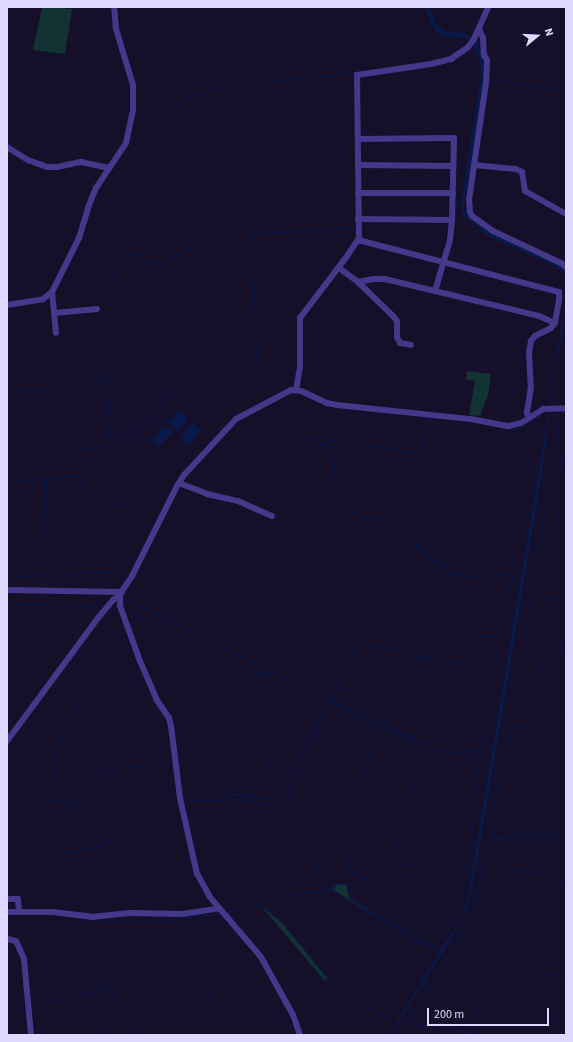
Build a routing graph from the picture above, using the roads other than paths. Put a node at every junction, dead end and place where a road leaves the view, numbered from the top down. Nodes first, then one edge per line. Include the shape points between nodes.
1 (114, 7) edge
2 (488, 7) edge
3 (479, 29) junction
4 (358, 139) junction
5 (7, 147) edge
6 (358, 165) junction
7 (474, 165) junction
8 (453, 166) junction
9 (109, 168) junction
10 (358, 193) junction
11 (453, 193) junction
12 (566, 214) edge
13 (358, 219) junction
14 (452, 220) junction
15 (358, 240) junction
16 (444, 261) junction
17 (566, 267) edge
18 (339, 268) junction
19 (358, 282) junction
20 (435, 291) junction
21 (52, 292) junction
22 (7, 305) edge
23 (97, 309) dead end
24 (55, 313) junction
25 (555, 323) junction
26 (56, 333) dead end
27 (410, 345) dead end
28 (296, 390) junction
29 (566, 408) edge
30 (530, 417) junction
31 (179, 483) junction
32 (272, 516) dead end
33 (7, 590) edge
34 (121, 593) junction
35 (7, 741) edge
36 (7, 899) edge
37 (219, 908) junction
38 (7, 912) edge
39 (18, 912) junction
40 (7, 939) edge
41 (31, 1035) edge
42 (300, 1035) edge

1 - 9 street via 116,29 133,85 133,101 126,143
2 - 3 street
3 - 4 street via 473,41 459,54 438,62 357,75
3 - 7 street via 487,60
4 - 6 street
4 - 8 street via 454,138
5 - 9 street via 28,160 47,167 81,162
6 - 8 street
6 - 10 street
7 - 12 street via 516,169 522,172 525,191
7 - 17 street via 469,199 472,216 493,230
8 - 11 street
9 - 21 street via 96,188 79,238
10 - 11 street
10 - 13 street
11 - 14 street
13 - 14 street
13 - 15 street
14 - 16 street
15 - 16 street
15 - 18 street
16 - 20 street
16 - 25 street via 556,290 559,292 559,300
18 - 19 street
18 - 28 street via 300,318 300,367
19 - 20 street via 385,279
19 - 27 street via 397,321 397,337 400,343
20 - 25 street via 538,316
21 - 22 street via 42,299
21 - 24 street
23 - 24 street
24 - 26 street
25 - 30 street via 531,341 531,387 527,413
28 - 30 street via 337,406 471,419 508,426 517,426
28 - 31 street via 291,390 236,419
29 - 30 street via 549,409
31 - 32 street via 207,494 238,501
31 - 34 street via 144,554
33 - 34 street
34 - 35 street via 98,618
34 - 37 street via 120,606 140,660 156,700 169,718 180,798 197,874 203,887
36 - 39 street via 18,899
37 - 39 street via 183,914 130,913 92,918 53,912
37 - 42 street via 261,957 293,1015
38 - 39 street
40 - 41 street via 16,941 24,959

